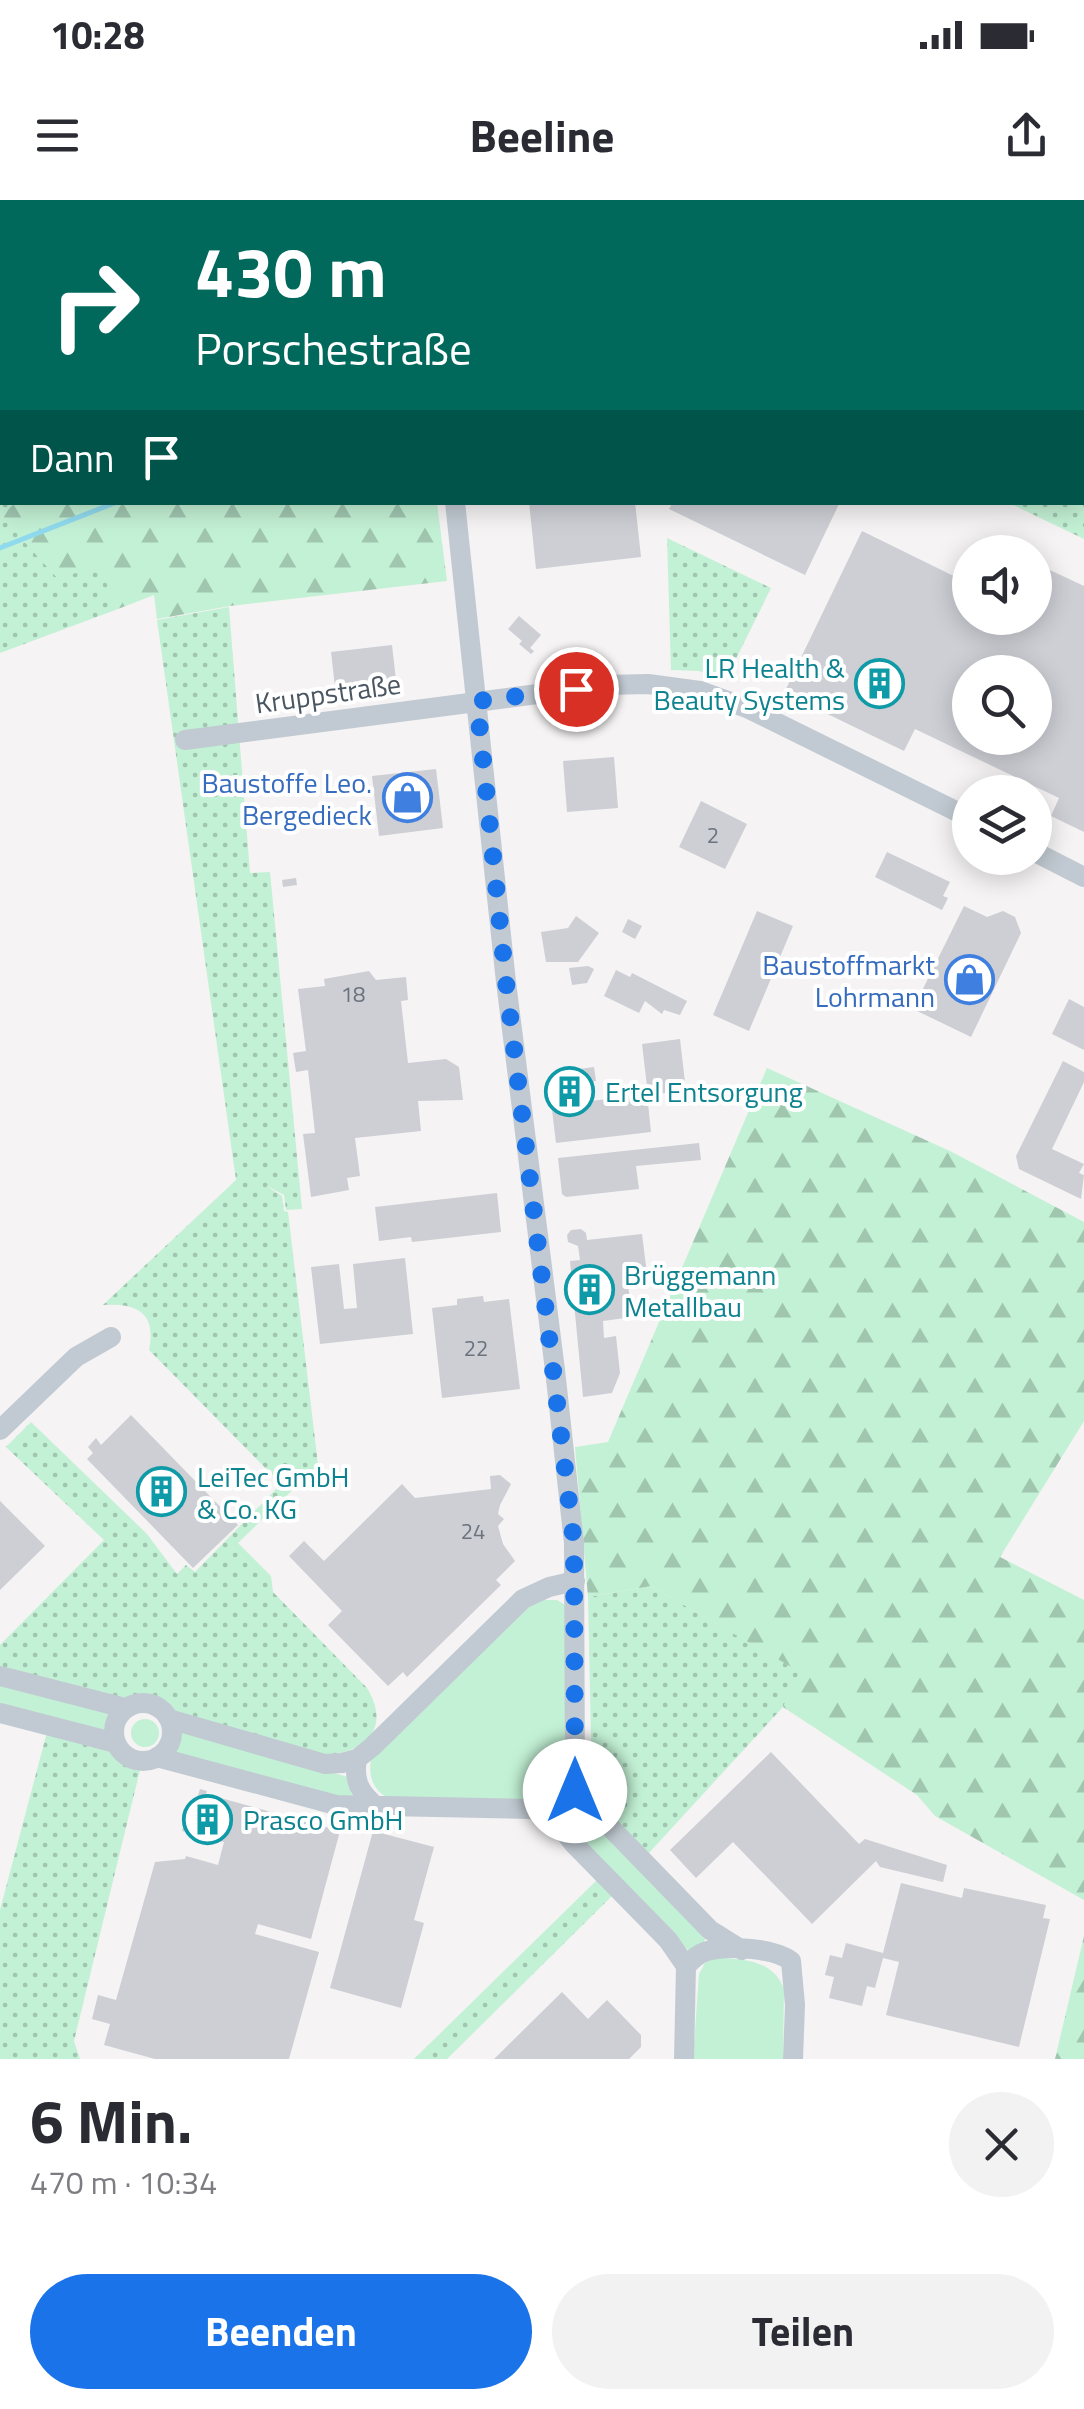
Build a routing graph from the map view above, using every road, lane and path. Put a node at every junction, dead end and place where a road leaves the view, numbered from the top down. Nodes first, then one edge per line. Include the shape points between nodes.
1 (455, 505) edge
2 (477, 701) junction
3 (186, 740) dead end
4 (952, 809) edge
5 (1052, 860) edge
6 (1084, 876) edge
7 (110, 1337) dead end
8 (0, 1430) edge
9 (576, 1582) junction
10 (0, 1676) edge
11 (125, 1708) junction
12 (0, 1713) edge
13 (169, 1719) junction
14 (116, 1742) junction
15 (158, 1757) junction
16 (356, 1758) junction
17 (575, 1791) junction
18 (377, 1807) junction
19 (551, 1815) junction
20 (742, 1950) junction
21 (686, 1966) junction
22 (684, 2059) edge
23 (794, 2059) edge

1 - 2 street
2 - 3 street, Kruppstraße
2 - 4 street, Kruppstraße via 606,685 700,692 782,724
2 - 9 street
5 - 6 street
7 - 8 street via 76,1357
9 - 16 street via 523,1599
9 - 17 street
10 - 11 street
11 - 13 street via 150,1703
11 - 14 street via 114,1726
12 - 14 street
13 - 15 street via 171,1739
13 - 16 street via 325,1764
14 - 15 street via 129,1757
15 - 18 street via 336,1804
16 - 18 street via 357,1785
17 - 19 street
17 - 20 street via 710,1930
18 - 19 street via 530,1809
19 - 21 street
20 - 21 street via 708,1951
20 - 23 street via 781,1954 793,1965
21 - 22 street

